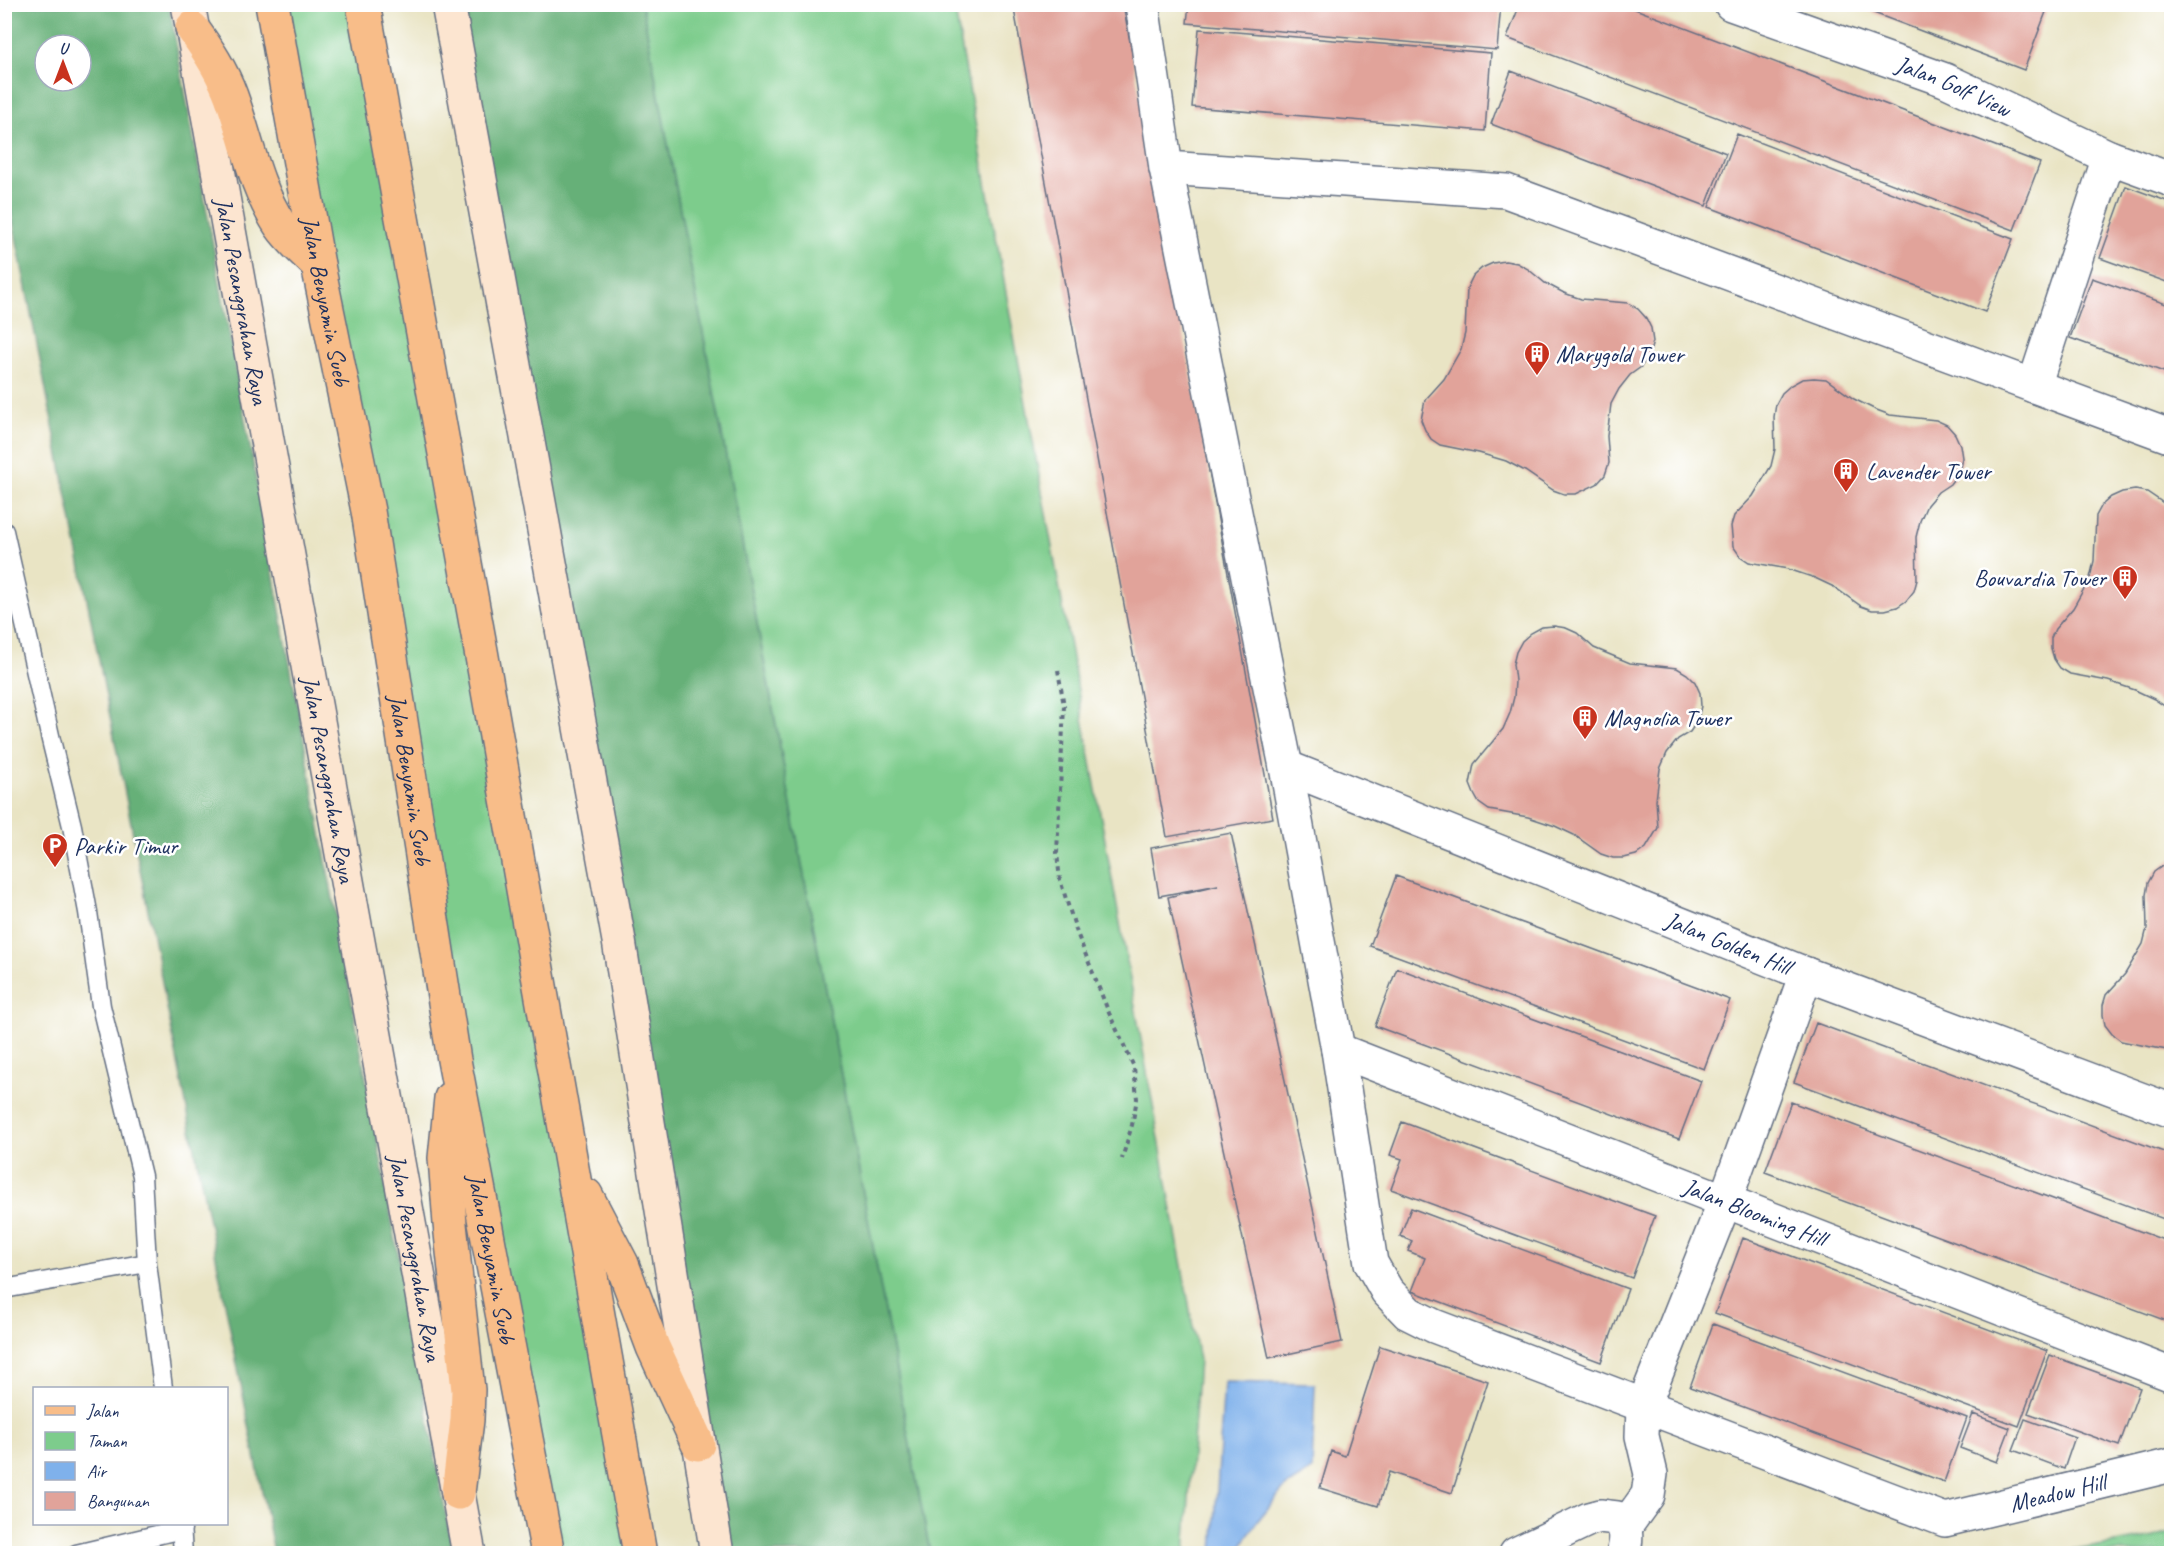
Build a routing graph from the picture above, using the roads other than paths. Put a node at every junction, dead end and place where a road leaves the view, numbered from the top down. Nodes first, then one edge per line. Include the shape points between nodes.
1 (272, 4) edge
2 (363, 4) edge
3 (388, 4) edge
4 (448, 4) edge
5 (1142, 4) edge
6 (1731, 4) edge
7 (190, 16) edge
8 (378, 87) junction
9 (2109, 157) junction
10 (1166, 168) junction
11 (2172, 180) edge
12 (318, 265) junction
13 (2034, 386) junction
14 (2172, 437) edge
15 (4, 531) edge
16 (1286, 767) junction
17 (1806, 974) junction
18 (1338, 1050) junction
19 (454, 1060) junction
20 (2172, 1111) edge
21 (572, 1167) junction
22 (1725, 1201) junction
23 (147, 1263) junction
24 (4, 1289) edge
25 (2172, 1375) edge
26 (163, 1387) edge
27 (1643, 1407) junction
28 (698, 1444) junction
29 (2172, 1465) edge
30 (458, 1493) junction
31 (182, 1526) edge
32 (1624, 1540) edge
33 (76, 1554) edge
34 (183, 1554) edge
35 (469, 1554) edge
36 (548, 1554) edge
37 (640, 1554) edge
38 (717, 1554) edge
39 (1516, 1554) edge

1 - 12 main road, Jalan Benyamin Sueb
2 - 8 main road
3 - 8 main road
4 - 28 main road via 619,941
5 - 10 street
6 - 9 street, Jalan Golf View via 1945,80
7 - 12 main road via 231,96 256,179 269,206 281,228
7 - 30 main road, Jalan Pesanggrahan Raya
8 - 21 main road
9 - 11 street, Jalan Golf View
9 - 13 street
10 - 13 street via 1506,191
10 - 16 street
12 - 19 main road, Jalan Benyamin Sueb via 368,511
13 - 14 street
15 - 23 lane via 72,826 101,1006 142,1176
16 - 17 street, Jalan Golden Hill
16 - 18 street
17 - 20 street, Jalan Golden Hill
17 - 22 street
18 - 22 street, Jalan Blooming Hill
18 - 27 street via 1371,1263 1387,1291 1408,1313 1434,1326
19 - 30 main road via 445,1158 468,1390
19 - 36 main road, Jalan Benyamin Sueb
21 - 28 main road via 622,1264 652,1347
21 - 37 main road
22 - 25 street, Jalan Blooming Hill
22 - 27 street
23 - 24 lane
23 - 26 lane
27 - 29 street, Meadow Hill via 1945,1520
27 - 32 street via 1642,1436 1650,1474 1648,1495
28 - 38 main road
30 - 35 main road, Jalan Pesanggrahan Raya
31 - 33 lane
31 - 34 lane
32 - 39 street via 1617,1518 1600,1516

